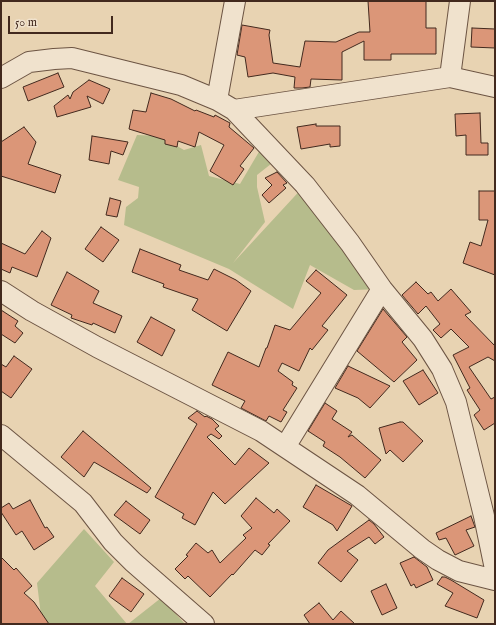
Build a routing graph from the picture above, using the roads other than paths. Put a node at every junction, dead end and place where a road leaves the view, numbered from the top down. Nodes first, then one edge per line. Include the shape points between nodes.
1 (235, 1) edge
2 (460, 1) edge
3 (450, 77) junction
4 (1, 78) edge
5 (495, 87) edge
6 (226, 105) junction
7 (382, 289) junction
8 (1, 291) edge
9 (1, 435) edge
10 (285, 447) junction
11 (495, 569) edge
12 (495, 580) edge
13 (204, 624) edge

1 - 6 street
2 - 3 street
3 - 5 street
3 - 6 street
4 - 6 street via 29,62 72,58 181,85
6 - 7 street via 300,180 350,243
7 - 10 street
7 - 11 street via 423,339 442,369 456,402
8 - 10 street via 96,347 261,431
9 - 13 street via 83,503 128,557
10 - 12 street via 356,495 438,560 459,571

